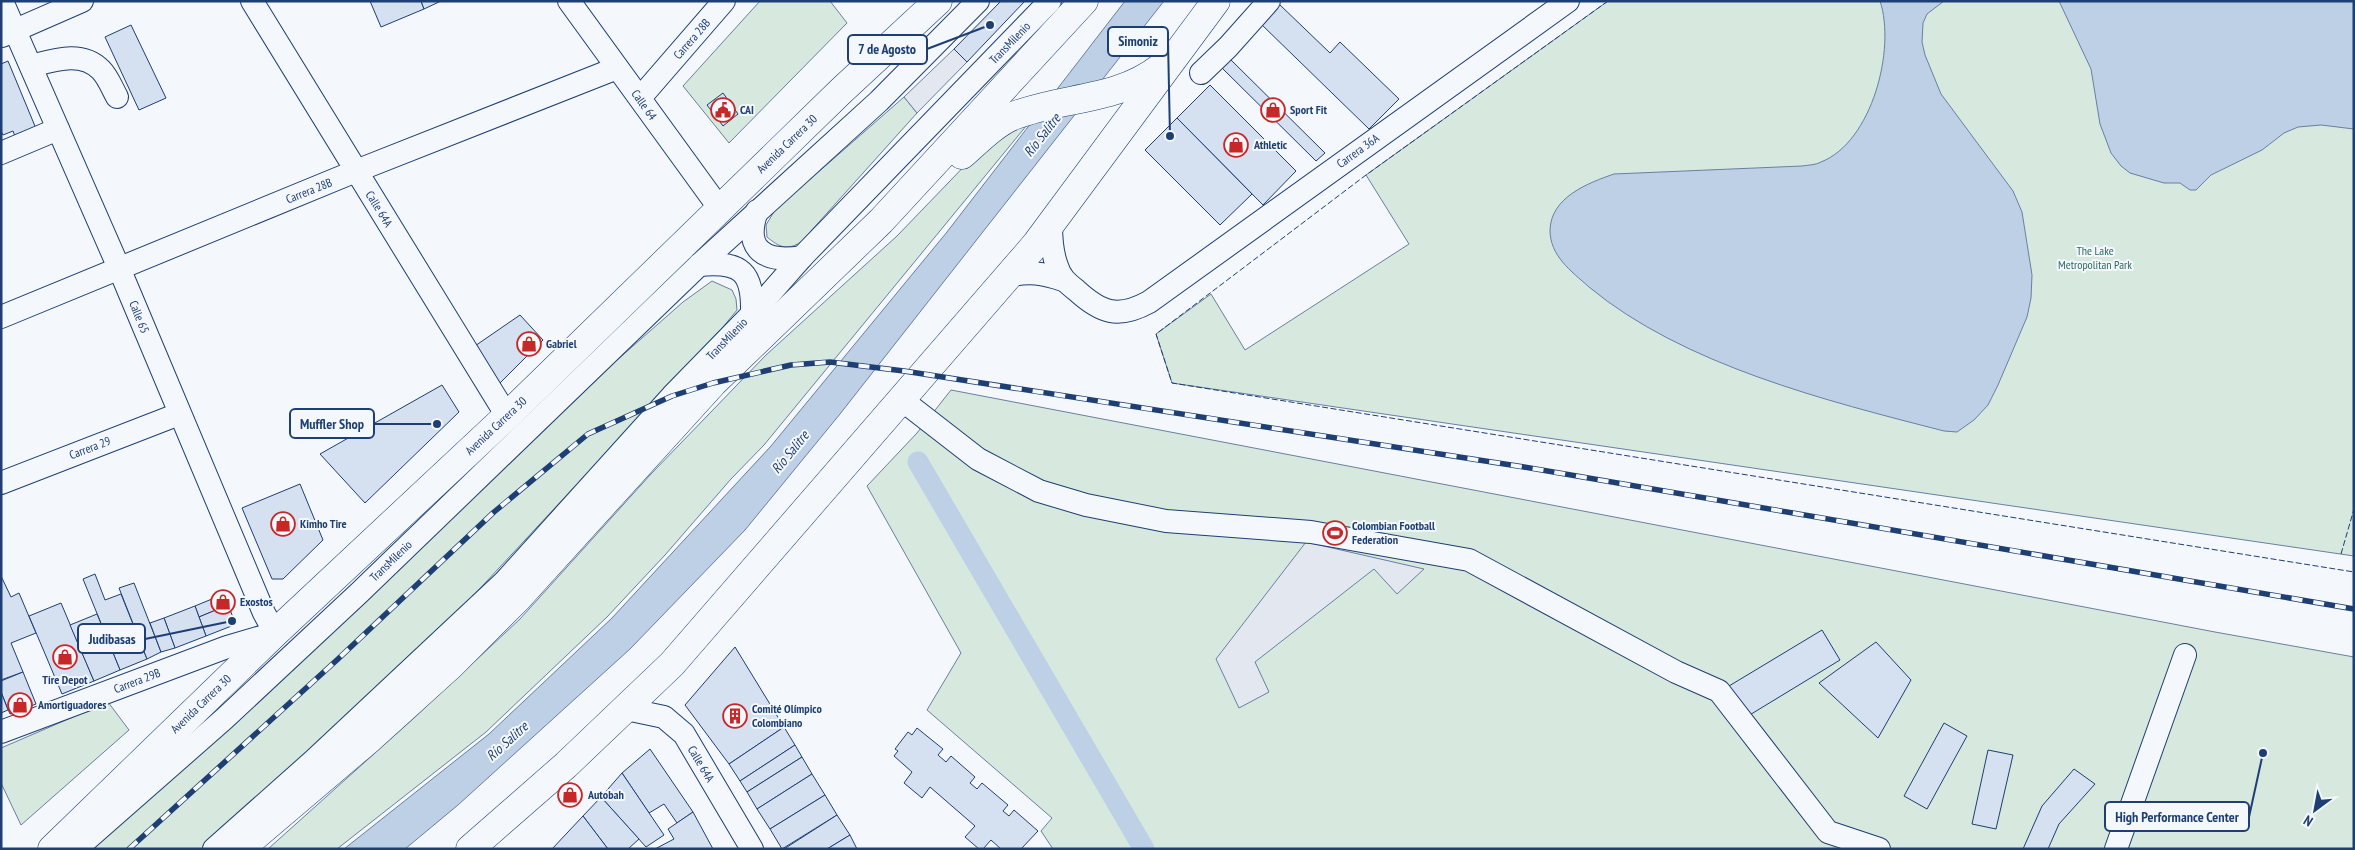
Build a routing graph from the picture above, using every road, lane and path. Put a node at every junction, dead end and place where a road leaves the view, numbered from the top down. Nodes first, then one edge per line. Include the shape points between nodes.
1 (2, 1) edge
2 (82, 1) edge
3 (252, 1) edge
4 (569, 1) edge
5 (724, 1) edge
6 (938, 1) edge
7 (978, 1) edge
8 (1050, 1) edge
9 (1084, 1) edge
10 (1216, 1) edge
11 (1269, 1) edge
12 (1568, 1) edge
13 (8, 33) edge
14 (1177, 54) junction
15 (31, 66) junction
16 (617, 68) junction
17 (1201, 73) dead end
18 (117, 97) dead end
19 (640, 98) junction
20 (58, 129) junction
21 (1, 153) edge
22 (356, 171) junction
23 (720, 209) junction
24 (756, 211) junction
25 (881, 221) junction
26 (1051, 224) junction
27 (802, 257) junction
28 (699, 265) junction
29 (119, 268) junction
30 (1008, 276) junction
31 (1063, 280) junction
32 (752, 314) junction
33 (1, 317) edge
34 (902, 400) junction
35 (179, 414) junction
36 (507, 416) junction
37 (1, 483) edge
38 (275, 633) junction
39 (2186, 655) dead end
40 (626, 709) junction
41 (1, 732) edge
42 (52, 849) edge
43 (76, 849) edge
44 (214, 849) edge
45 (240, 849) edge
46 (470, 849) edge
47 (752, 849) edge
48 (1879, 849) edge
49 (2116, 849) edge

1 - 13 street, Calle 65
2 - 13 street
3 - 22 street, Calle 64A
4 - 16 street, Calle 64
5 - 19 street, Carrera 28B
6 - 23 highway, Avenida Carrera 30
7 - 24 street, TransMilenio via 879,101
8 - 27 street, TransMilenio
9 - 25 highway
10 - 14 highway
11 - 17 street
12 - 31 street, Carrera 36A via 1135,310 1118,313 1105,310 1091,304
13 - 15 street, Calle 65
14 - 25 highway via 1144,79 1116,91 1011,117
14 - 26 highway
15 - 18 street via 60,58 88,60 102,71
15 - 20 street, Calle 65
16 - 19 street, Calle 64
16 - 22 street, Carrera 28B
19 - 23 street, Calle 64
20 - 21 street
20 - 29 street, Calle 65
22 - 29 street, Carrera 28B
22 - 36 street, Calle 64A
23 - 36 highway, Avenida Carrera 30
24 - 27 street via 751,226 761,253 787,260
24 - 28 street, TransMilenio
25 - 45 highway via 713,383 518,598 451,665
26 - 30 highway
26 - 31 street via 1053,251
27 - 32 street, TransMilenio
28 - 32 street, TransMilenio via 720,263 731,266 749,280
28 - 43 street, TransMilenio via 359,593 224,719
29 - 33 street, Carrera 28B
29 - 35 street, Calle 65
30 - 31 street via 1034,272
30 - 34 highway
32 - 44 street, TransMilenio via 672,396 504,582
34 - 40 highway via 672,664
34 - 48 street via 978,459 1039,491 1086,505 1166,521 1311,532 1469,560 1676,672 1719,691 1828,832
35 - 37 street, Carrera 29
35 - 38 street, Calle 65
36 - 38 highway, Avenida Carrera 30
38 - 41 street, Carrera 29B via 227,647
38 - 42 highway, Avenida Carrera 30
39 - 49 street
40 - 46 highway
40 - 47 street, Calle 64A via 664,717 684,734

